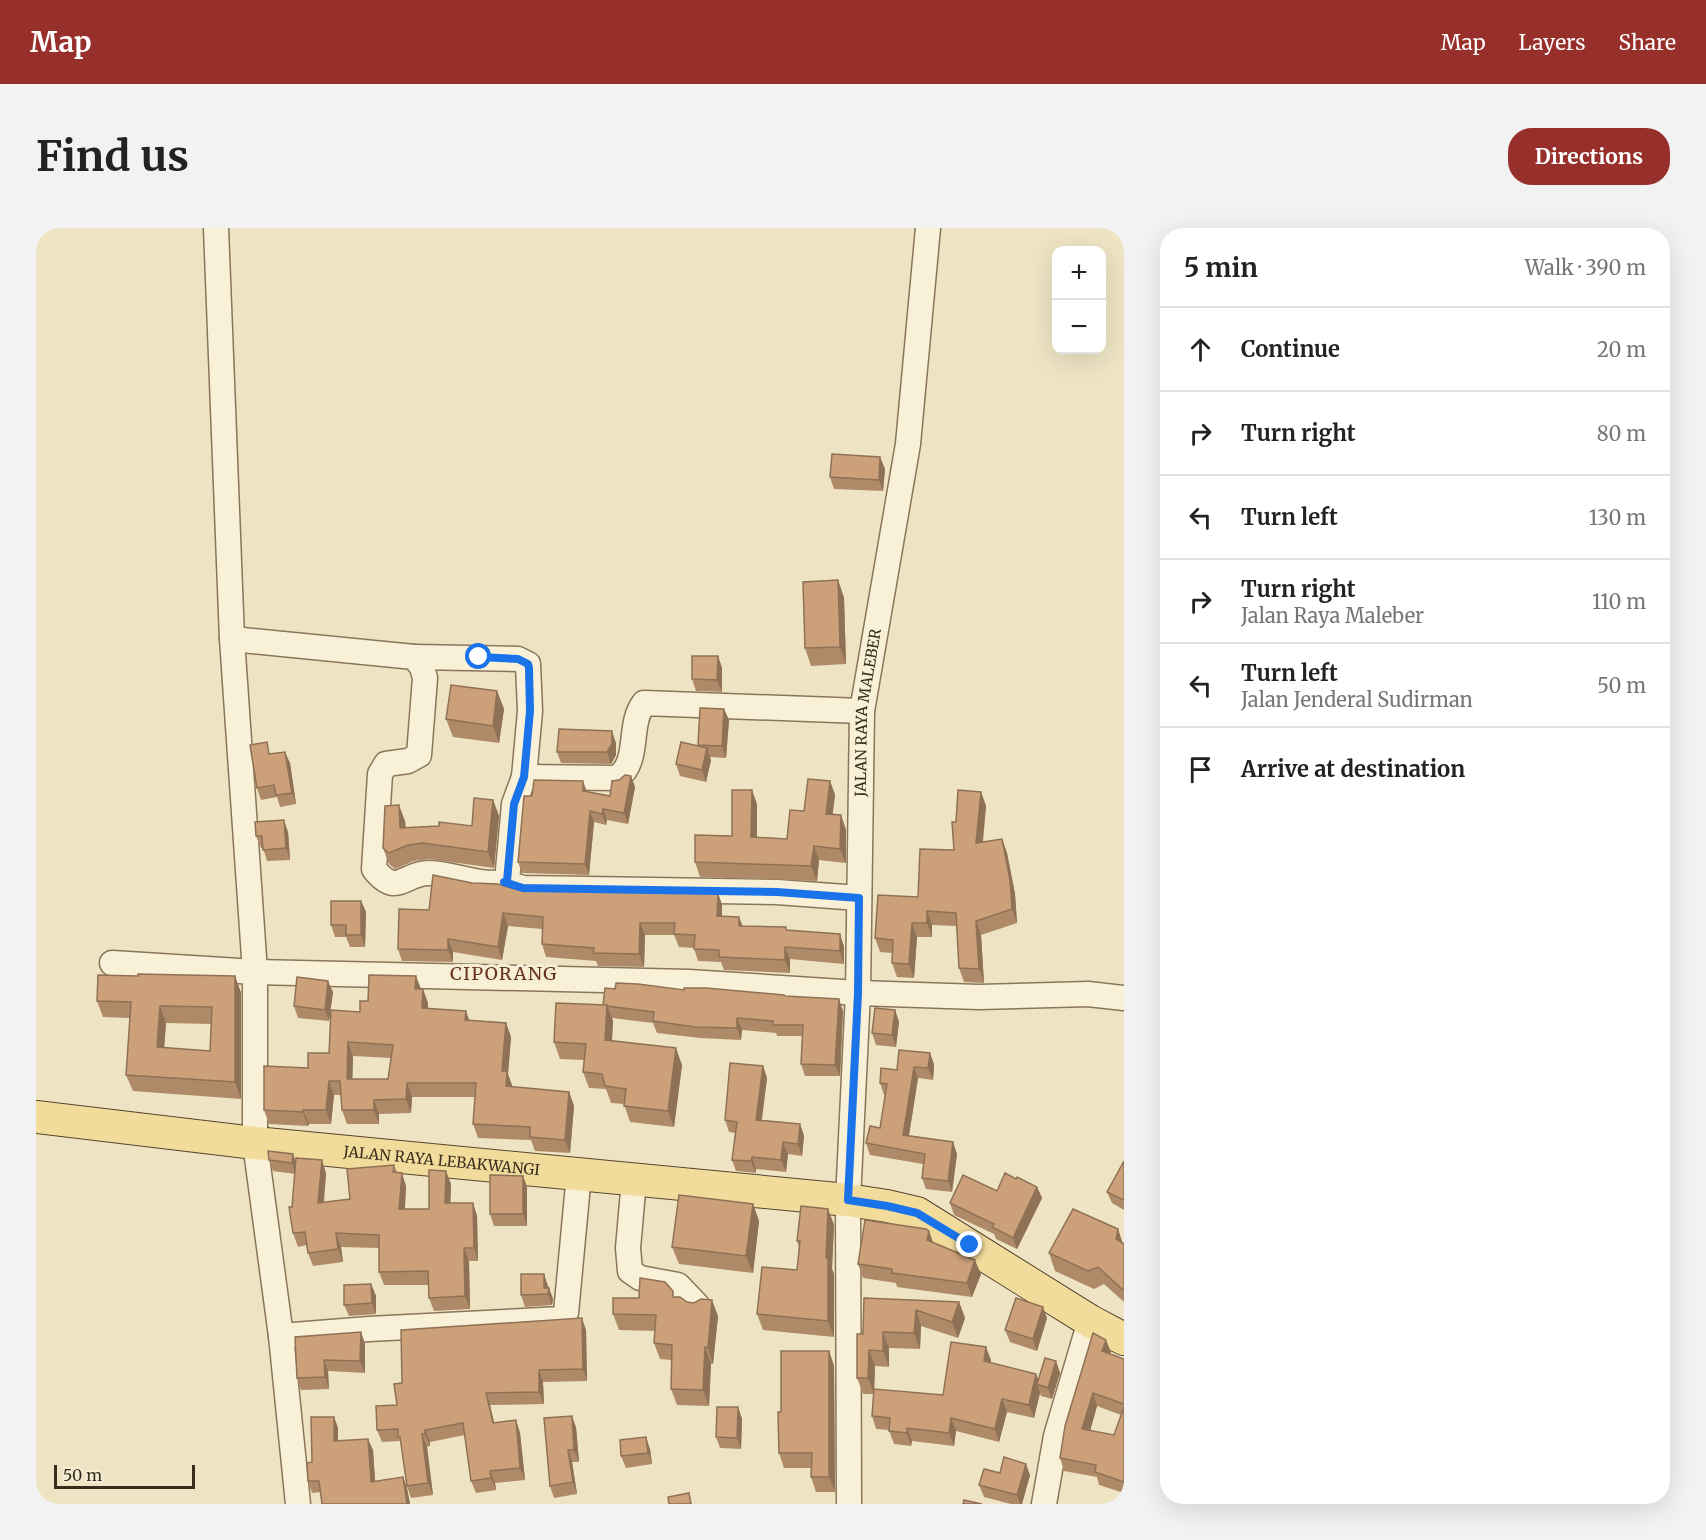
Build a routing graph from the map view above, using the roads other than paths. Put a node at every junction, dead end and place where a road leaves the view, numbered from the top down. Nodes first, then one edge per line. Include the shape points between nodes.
1 (216, 228) edge
2 (928, 228) edge
3 (232, 639) junction
4 (414, 657) junction
5 (862, 711) junction
6 (524, 777) junction
7 (504, 882) junction
8 (859, 898) junction
9 (112, 963) dead end
10 (255, 972) junction
11 (858, 993) junction
12 (1124, 998) edge
13 (36, 1117) edge
14 (255, 1143) junction
15 (579, 1174) junction
16 (634, 1180) junction
17 (848, 1200) junction
18 (697, 1305) edge
19 (1090, 1320) junction
20 (281, 1336) junction
21 (1124, 1339) edge
22 (298, 1504) edge
23 (849, 1504) edge
24 (1044, 1504) edge

1 - 3 street
2 - 5 street, JALAN RAYA MALEBER via 908,444
3 - 4 street
3 - 10 street
4 - 6 street via 518,659 528,664 530,711
4 - 7 street via 425,678 419,755 386,764 380,774 374,869 393,883 429,873
5 - 6 street via 644,703 626,772 616,778
5 - 8 street, JALAN RAYA MALEBER
6 - 7 street via 514,804
7 - 8 street via 523,888 777,892
8 - 11 street, JALAN RAYA MALEBER
9 - 10 street
10 - 11 street via 689,982
10 - 14 street
11 - 12 street via 979,997 1088,994
11 - 17 street, JALAN RAYA MALEBER
13 - 14 main road, JALAN RAYA LEBAKWANGI
14 - 15 main road, JALAN RAYA LEBAKWANGI
14 - 20 street
15 - 16 main road, JALAN RAYA LEBAKWANGI
15 - 20 street via 566,1313 561,1319
16 - 17 main road, JALAN RAYA LEBAKWANGI
16 - 18 street via 628,1248 630,1271 640,1278 678,1285
17 - 19 main road, JALAN RAYA LEBAKWANGI via 917,1213
17 - 23 street, JALAN RAYA MALEBER
19 - 21 main road, JALAN RAYA LEBAKWANGI
19 - 24 street via 1056,1436
20 - 22 street

